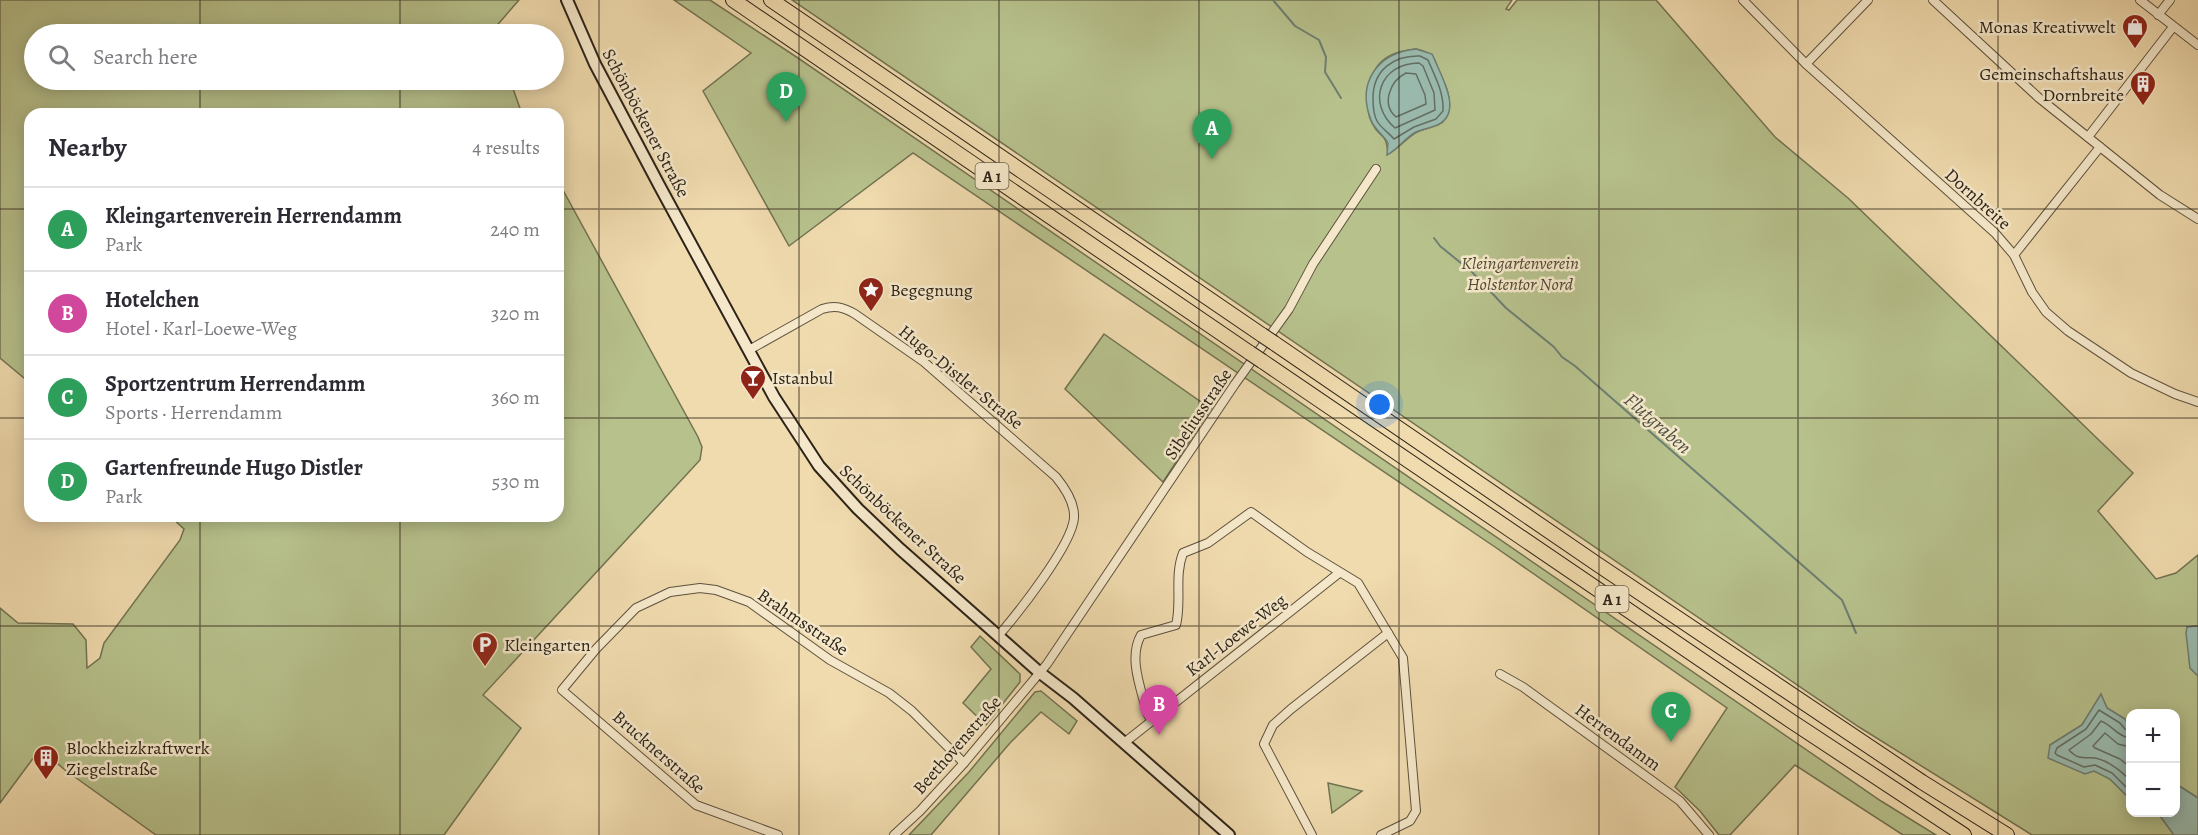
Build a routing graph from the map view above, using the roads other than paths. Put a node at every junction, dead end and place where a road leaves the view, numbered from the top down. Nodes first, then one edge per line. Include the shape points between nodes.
1 (567, 0) edge
2 (733, 0) edge
3 (771, 0) edge
4 (1743, 0) edge
5 (1868, 0) edge
6 (1934, 0) edge
7 (2139, 0) edge
8 (2170, 0) edge
9 (2158, 15) junction
10 (2173, 27) junction
11 (2198, 45) edge
12 (1806, 64) junction
13 (2088, 136) junction
14 (2100, 147) junction
15 (1376, 169) dead end
16 (2198, 219) edge
17 (2014, 255) junction
18 (748, 350) junction
19 (2198, 402) edge
20 (1339, 573) junction
21 (1388, 633) junction
22 (999, 635) junction
23 (1039, 672) junction
24 (1500, 674) dead end
25 (562, 690) joint
26 (1151, 720) junction
27 (1124, 743) junction
28 (964, 763) junction
29 (778, 835) edge
30 (894, 835) edge
31 (1229, 835) edge
32 (1312, 835) edge
33 (1381, 835) edge
34 (1709, 835) edge
35 (1964, 835) edge
36 (2007, 835) edge

1 - 18 main road, Schönböckener Straße via 595,64
2 - 35 highway, A 1
3 - 36 highway, A 1 via 1853,736
4 - 12 street, Dornbreite
5 - 12 street
6 - 13 street via 2039,98
7 - 9 street
8 - 9 street
9 - 10 street
10 - 11 street
10 - 13 street
12 - 17 street, Dornbreite via 1995,233
13 - 14 street
14 - 16 street via 2160,195
14 - 17 street
15 - 23 street, Sibeliusstraße via 1313,264 1289,309
17 - 19 street, Dornbreite via 2046,312 2068,331 2131,374
18 - 22 main road, Schönböckener Straße via 789,423 821,468 893,542
18 - 22 street, Hugo-Distler-Straße via 822,309 843,307 932,369 1065,487 1074,519 1069,534 1041,581
20 - 21 street via 1358,583
20 - 26 street, Karl-Loewe-Weg
20 - 26 street via 1251,512 1208,543 1183,553 1176,625 1141,635 1136,644 1134,655
21 - 32 street via 1273,725 1264,744
21 - 33 street via 1403,658 1416,812 1410,821
22 - 23 main road, Schönböckener Straße
23 - 27 main road, Schönböckener Straße
23 - 28 street, Beethovenstraße
24 - 34 street, Herrendamm via 1680,801
25 - 28 street, Brahmsstraße via 636,608 670,592 716,590 749,602 830,660 889,693
25 - 29 street, Brucknerstraße via 696,805
26 - 27 street, Karl-Loewe-Weg
27 - 31 main road, Schönböckener Straße
28 - 30 street, Beethovenstraße

